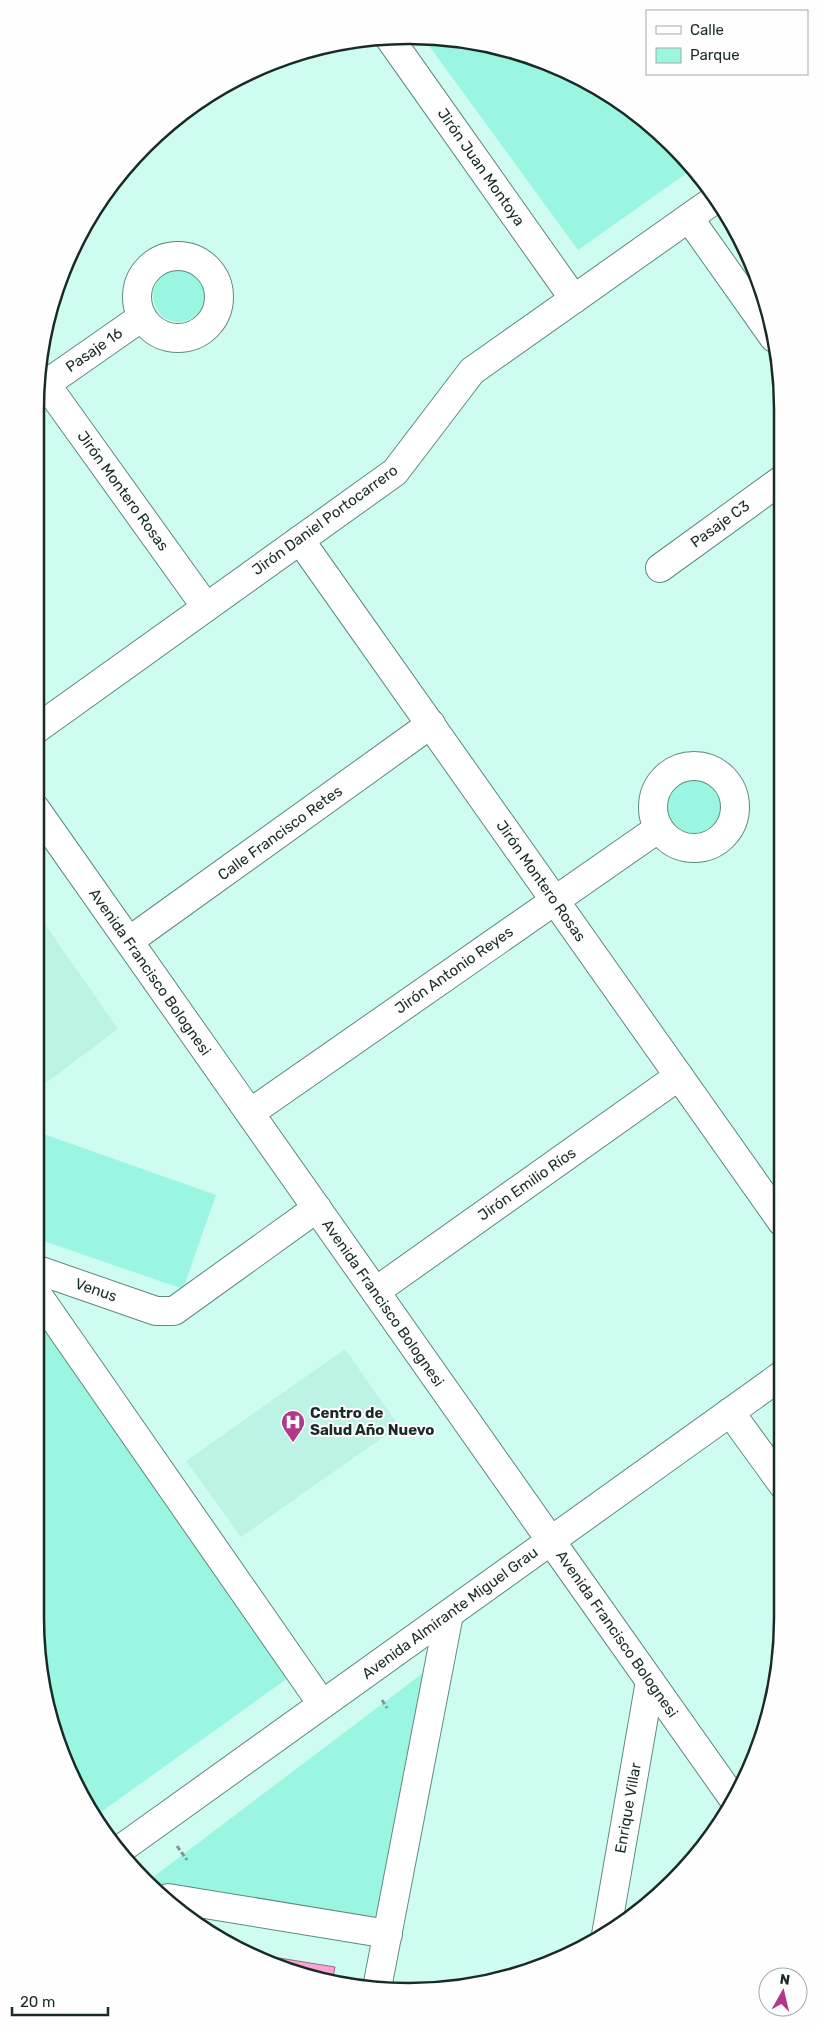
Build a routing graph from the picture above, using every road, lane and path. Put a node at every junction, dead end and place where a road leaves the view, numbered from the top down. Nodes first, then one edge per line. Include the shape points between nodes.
1 (394, 45) edge
2 (710, 203) edge
3 (689, 218) junction
4 (574, 298) junction
5 (142, 317) dead end
6 (764, 324) edge
7 (46, 378) edge
8 (45, 383) edge
9 (774, 485) edge
10 (300, 540) junction
11 (660, 568) dead end
12 (206, 607) junction
13 (44, 724) edge
14 (431, 724) junction
15 (44, 821) edge
16 (659, 828) dead end
17 (555, 900) junction
18 (129, 941) junction
19 (679, 1076) junction
20 (250, 1113) junction
21 (317, 1208) junction
22 (774, 1211) edge
23 (44, 1272) edge
24 (376, 1292) junction
25 (44, 1304) edge
26 (774, 1380) edge
27 (730, 1412) junction
28 (774, 1473) edge
29 (551, 1541) junction
30 (449, 1614) junction
31 (650, 1681) junction
32 (322, 1704) junction
33 (729, 1793) edge
34 (124, 1847) edge
35 (176, 1899) edge
36 (608, 1925) edge
37 (388, 1934) junction
38 (378, 1981) edge

1 - 4 street, Jirón Juan Montoya
2 - 3 street, Jirón Daniel Portocarrero
3 - 4 street, Jirón Daniel Portocarrero
3 - 6 street
4 - 10 street, Jirón Daniel Portocarrero via 472,371 395,472
5 - 7 street, Pasaje 16
8 - 12 street, Jirón Montero Rosas
9 - 11 street, Pasaje C3
10 - 12 street, Jirón Daniel Portocarrero
10 - 14 street, Jirón Montero Rosas
12 - 13 street, Jirón Daniel Portocarrero
14 - 17 street, Jirón Montero Rosas
14 - 18 street, Calle Francisco Retes
15 - 18 street, Avenida Francisco Bolognesi
16 - 17 street, Jirón Antonio Reyes
17 - 19 street, Jirón Montero Rosas
17 - 20 street, Jirón Antonio Reyes
18 - 20 street, Avenida Francisco Bolognesi
19 - 22 street, Jirón Montero Rosas
19 - 24 street, Jirón Emilio Ríos
20 - 21 street, Avenida Francisco Bolognesi
21 - 23 street, Venus via 174,1311 156,1312
21 - 24 street, Avenida Francisco Bolognesi
24 - 29 street, Avenida Francisco Bolognesi
25 - 32 street
26 - 27 street, Avenida Almirante Miguel Grau
27 - 28 street
27 - 29 street, Avenida Almirante Miguel Grau
29 - 30 street, Avenida Almirante Miguel Grau
29 - 31 street, Avenida Francisco Bolognesi
30 - 32 street, Avenida Almirante Miguel Grau
30 - 37 street
31 - 33 street, Avenida Francisco Bolognesi
31 - 36 street, Enrique Villar
32 - 34 street, Avenida Almirante Miguel Grau
35 - 37 street
37 - 38 street

